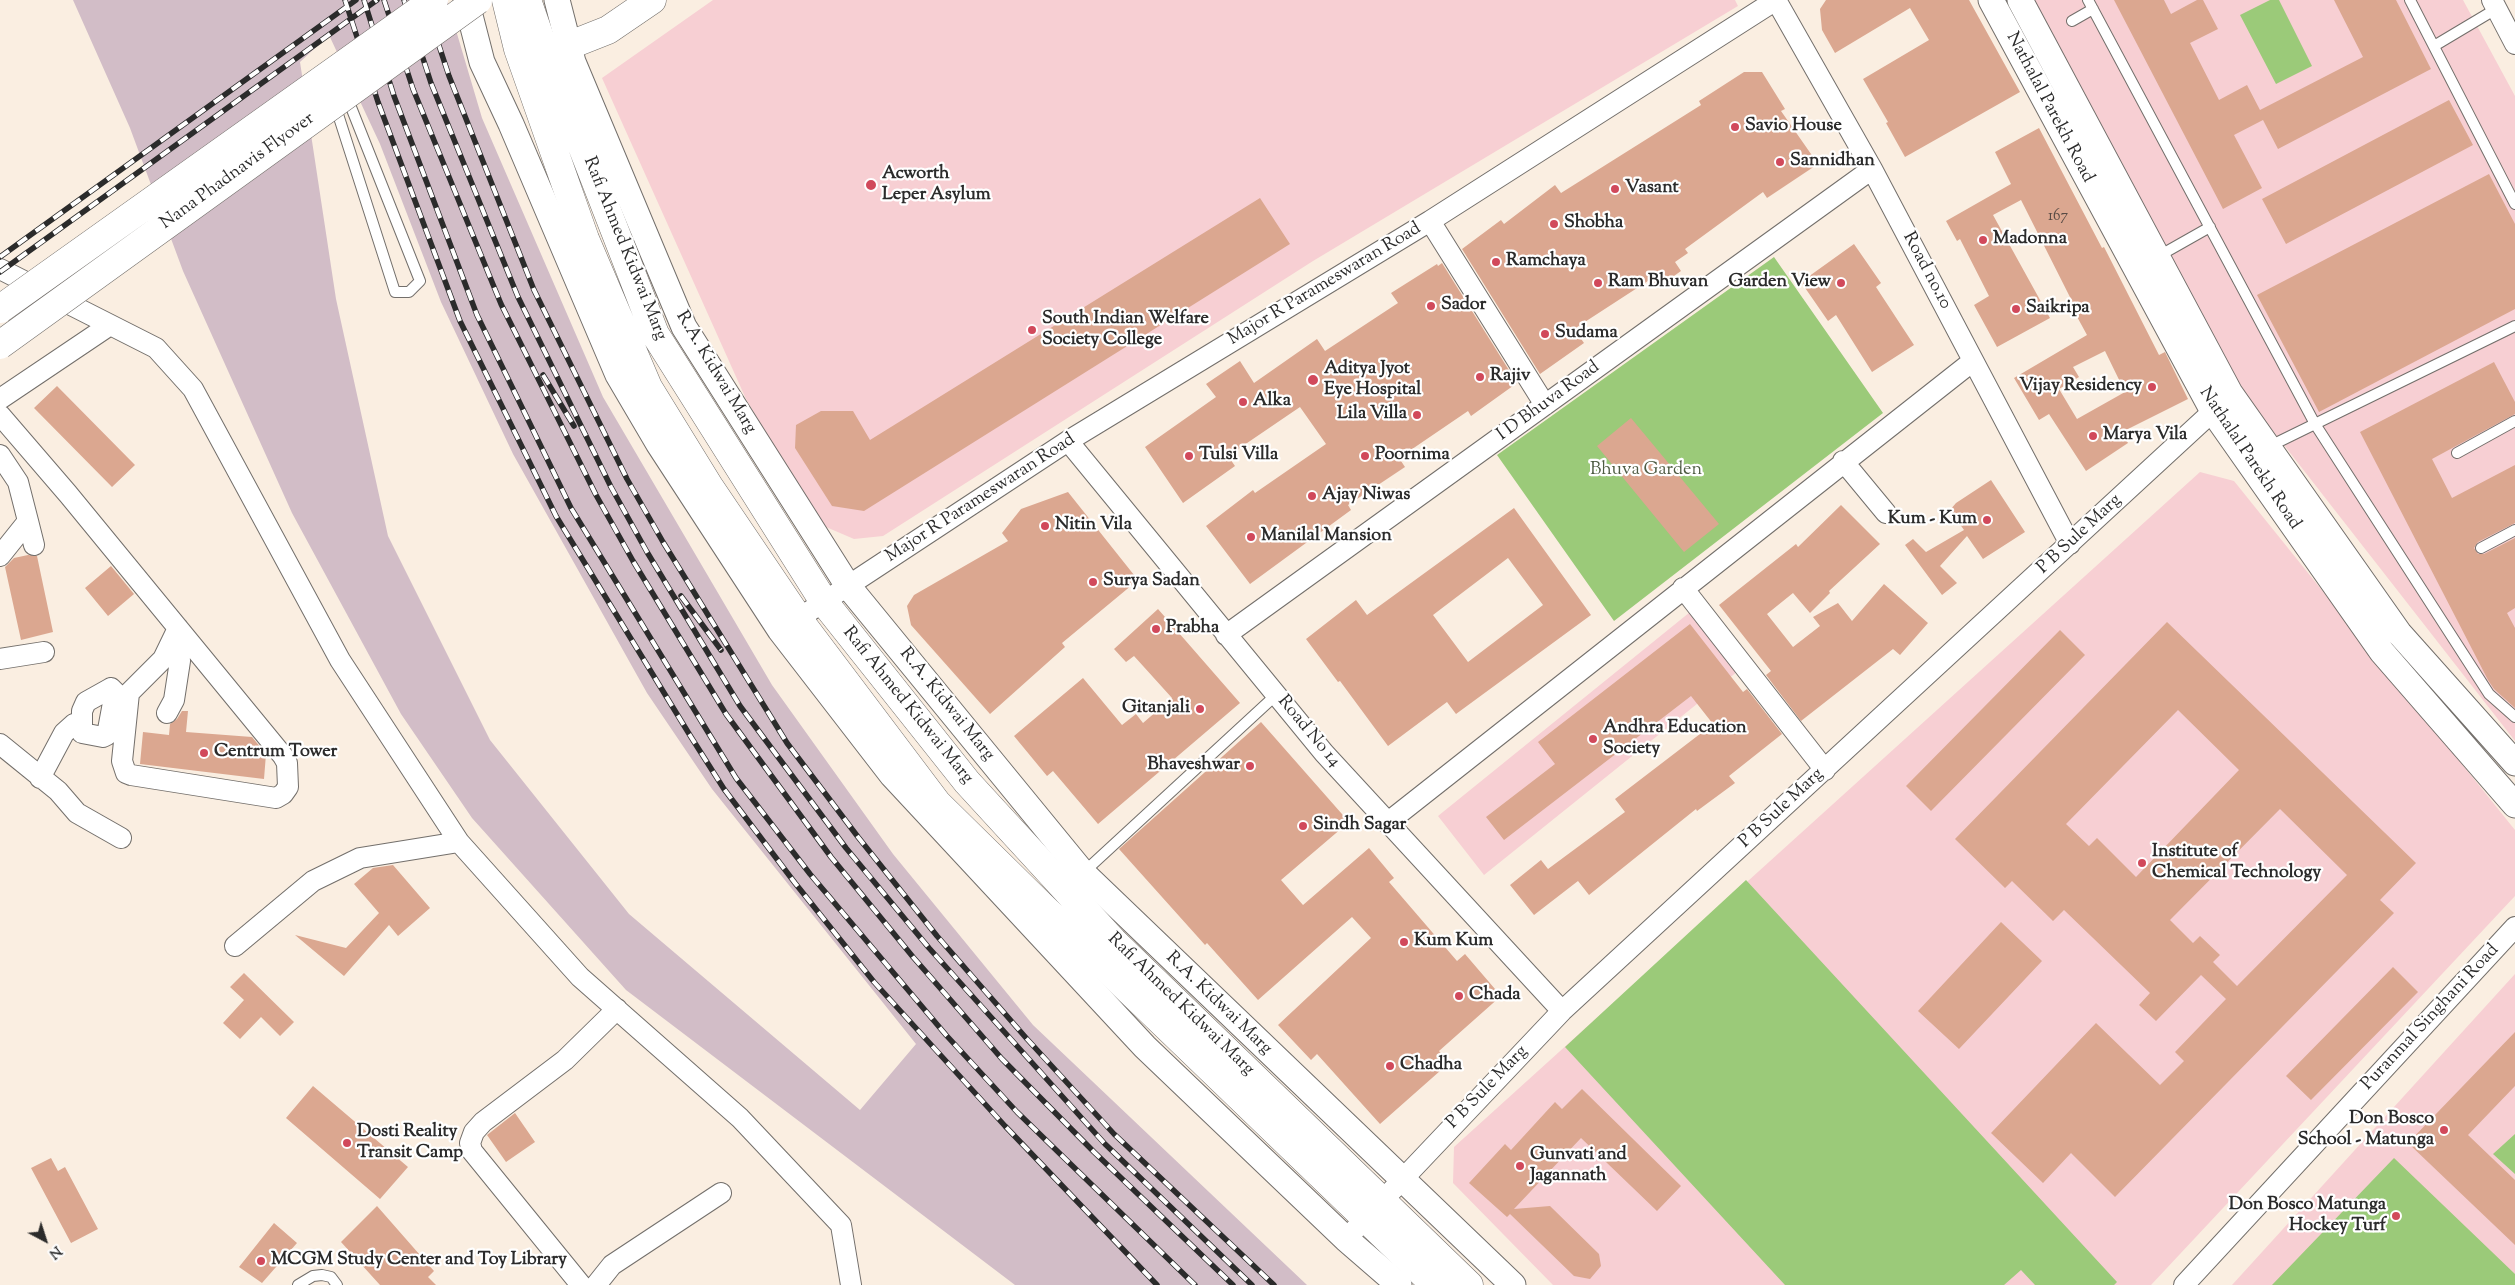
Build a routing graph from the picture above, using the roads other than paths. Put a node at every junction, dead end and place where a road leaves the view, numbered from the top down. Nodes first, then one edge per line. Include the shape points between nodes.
1 (434, 0) edge
2 (466, 0) edge
3 (478, 0) edge
4 (506, 0) edge
5 (527, 0) edge
6 (557, 0) edge
7 (652, 0) edge
8 (1776, 0) edge
9 (1992, 0) edge
10 (2020, 0) edge
11 (2410, 0) edge
12 (2090, 4) edge
13 (2494, 4) edge
14 (2072, 21) dead end
15 (2515, 44) edge
16 (570, 45) junction
17 (2434, 46) junction
18 (530, 48) junction
19 (482, 62) junction
20 (322, 67) dead end
21 (335, 91) junction
22 (1872, 169) junction
23 (2515, 204) edge
24 (1430, 221) junction
25 (2210, 228) junction
26 (2158, 257) junction
27 (0, 269) edge
28 (0, 308) edge
29 (110, 325) junction
30 (2515, 326) edge
31 (0, 346) edge
32 (1972, 360) junction
33 (2230, 393) junction
34 (0, 399) edge
35 (1545, 405) junction
36 (2214, 413) junction
37 (0, 415) edge
38 (2515, 421) edge
39 (2315, 424) junction
40 (1068, 441) junction
41 (2268, 447) junction
42 (2457, 453) dead end
43 (0, 455) edge
44 (1843, 461) junction
45 (1886, 514) dead end
46 (28, 521) junction
47 (2515, 530) edge
48 (2070, 544) junction
49 (34, 545) dead end
50 (2481, 548) dead end
51 (0, 556) edge
52 (848, 586) junction
53 (1683, 588) junction
54 (824, 602) junction
55 (790, 624) junction
56 (178, 628) junction
57 (1226, 635) junction
58 (44, 652) dead end
59 (0, 659) edge
60 (1276, 695) junction
61 (167, 712) dead end
62 (2515, 717) edge
63 (75, 729) dead end
64 (0, 744) edge
65 (2515, 763) edge
66 (1824, 770) junction
67 (40, 778) junction
68 (2515, 805) edge
69 (1387, 823) junction
70 (121, 838) dead end
71 (459, 842) junction
72 (1083, 873) junction
73 (2515, 927) edge
74 (235, 946) dead end
75 (617, 1009) junction
76 (1562, 1010) junction
77 (1402, 1178) junction
78 (721, 1194) dead end
79 (1372, 1209) junction
80 (1346, 1238) junction
81 (298, 1285) edge
82 (337, 1285) edge
83 (581, 1285) edge
84 (596, 1285) edge
85 (851, 1285) edge
86 (1399, 1285) edge
87 (1435, 1285) edge
88 (1469, 1285) edge
89 (1513, 1285) edge
90 (2184, 1285) edge

1 - 28 main road, Nana Phadnavis Flyover, bridge
2 - 19 street
3 - 21 main road, Nana Phadnavis Flyover, bridge
4 - 18 main road
5 - 18 main road, Rafi Ahmed Kidwai Marg
6 - 16 street, R.A. Kidwai Marg
7 - 16 main road via 608,30
8 - 22 street, Road no.10
8 - 24 street, Major R Parameswaran Road
9 - 36 street, Nathalal Parekh Road
10 - 26 street, Nathalal Parekh Road
11 - 17 lane
12 - 14 lane
12 - 25 lane
13 - 15 street
13 - 17 lane
16 - 18 main road
16 - 52 street, R.A. Kidwai Marg via 573,62 684,327
17 - 23 lane
18 - 19 street
18 - 54 main road, Rafi Ahmed Kidwai Marg via 655,334
18 - 55 main road via 585,239 648,387
19 - 55 street via 618,375 658,443
20 - 21 lane
21 - 21 lane via 420,281 409,292 395,292
21 - 31 main road, Nana Phadnavis Flyover, bridge
22 - 32 street, Road no.10
22 - 35 street, I D Bhuva Road
24 - 35 street
24 - 40 street, Major R Parameswaran Road
25 - 26 lane
25 - 39 lane
26 - 33 street, Nathalal Parekh Road
27 - 29 street
29 - 34 street
29 - 71 street via 156,348 194,389 340,660
30 - 39 lane
32 - 44 street
32 - 48 street, Road no.10
33 - 36 street, P B Sule Marg
33 - 41 street, Nathalal Parekh Road
35 - 57 street, I D Bhuva Road
36 - 48 street, P B Sule Marg
36 - 68 street, Nathalal Parekh Road via 2382,652
37 - 56 street
38 - 42 lane
39 - 41 lane
39 - 62 lane via 2489,694
40 - 52 street, Major R Parameswaran Road
40 - 57 street, Road No 14
41 - 65 street, Nathalal Parekh Road via 2399,633
43 - 46 street via 18,482
44 - 45 street
44 - 53 street
46 - 49 street
46 - 51 street
47 - 50 lane
48 - 66 street, P B Sule Marg
52 - 54 street, Major R Parameswaran Road
52 - 72 street, R.A. Kidwai Marg
53 - 66 street
53 - 69 street
54 - 55 street, Major R Parameswaran Road
54 - 79 main road, Rafi Ahmed Kidwai Marg via 967,782 1113,941
55 - 79 main road via 937,803 1053,917
55 - 80 street via 892,774 1146,1047
56 - 56 street via 283,756 287,763 288,787 283,794 276,798 126,773 122,761 129,693 163,659
56 - 61 street via 180,660 174,700
57 - 60 street, Road No 14
58 - 59 street
60 - 69 street, Road No 14
60 - 72 lane
63 - 67 street
64 - 67 street
66 - 76 street, P B Sule Marg
67 - 70 street via 58,791 77,813
69 - 76 street, Road No 14
71 - 74 street via 360,858 313,882
71 - 75 street via 580,977
72 - 77 street, R.A. Kidwai Marg
73 - 90 street, Puranmal Singhani Road
75 - 83 street via 565,1060 483,1122 470,1143 472,1151
75 - 85 street via 740,1118 840,1224
76 - 77 street, P B Sule Marg
77 - 79 street, P B Sule Marg
77 - 89 street, R.A. Kidwai Marg
78 - 84 street via 612,1264
79 - 80 street, P B Sule Marg
79 - 87 main road
79 - 88 main road, Rafi Ahmed Kidwai Marg
80 - 86 street
81 - 82 lane via 313,1276 322,1275 331,1277

